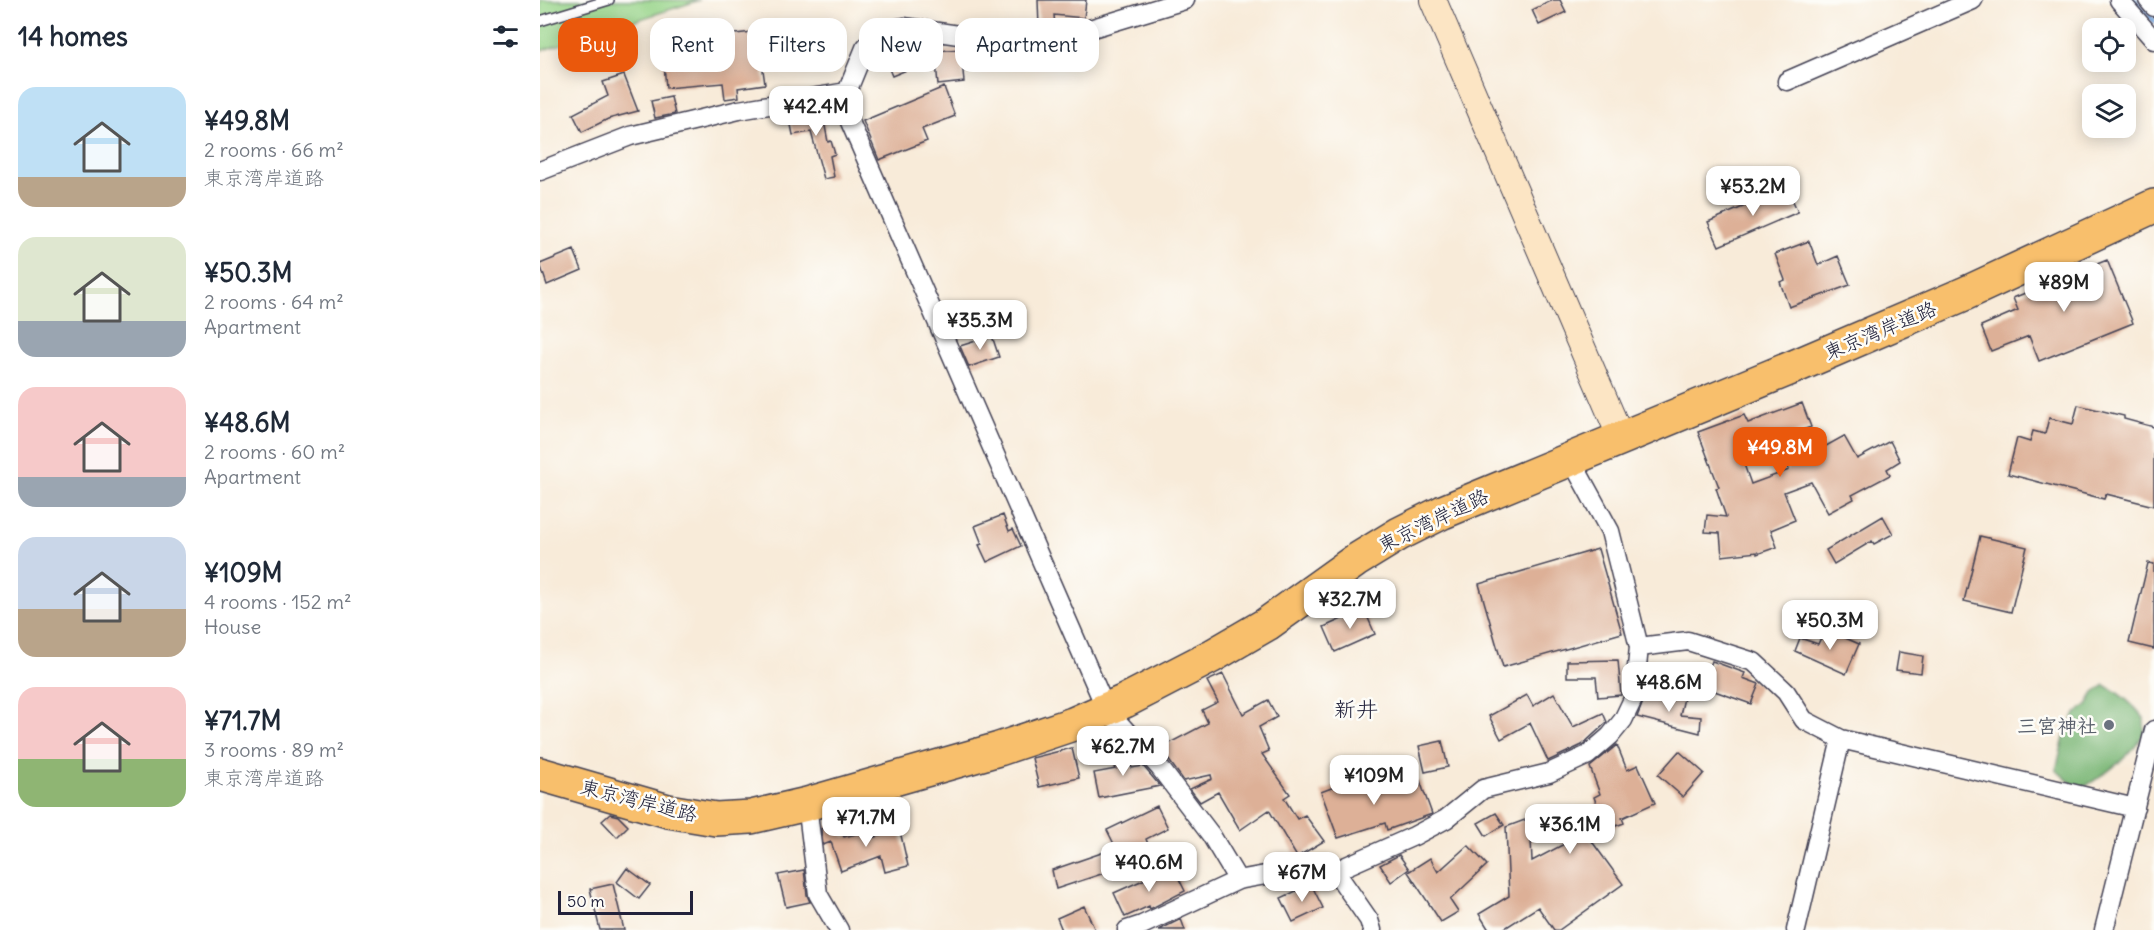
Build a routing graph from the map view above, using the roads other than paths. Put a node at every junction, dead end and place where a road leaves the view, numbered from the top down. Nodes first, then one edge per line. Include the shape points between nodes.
1 (609, 0) edge
2 (1185, 0) edge
3 (1433, 0) edge
4 (1972, 0) edge
5 (2119, 0) edge
6 (2148, 0) edge
7 (2154, 7) edge
8 (540, 21) edge
9 (2154, 40) edge
10 (1787, 81) dead end
11 (847, 92) junction
12 (540, 171) edge
13 (2154, 206) edge
14 (1621, 438) junction
15 (1570, 458) junction
16 (1639, 647) junction
17 (1106, 709) junction
18 (2154, 730) edge
19 (1841, 739) junction
20 (540, 774) edge
21 (807, 804) junction
22 (2135, 808) junction
23 (1335, 872) junction
24 (1238, 880) junction
25 (1137, 928) edge
26 (839, 930) edge
27 (1372, 930) edge
28 (1796, 930) edge
29 (2104, 930) edge

1 - 8 lane
2 - 11 street via 1073,34 1031,41 904,27 880,31 865,48
3 - 14 street
4 - 10 street
5 - 9 street
6 - 7 street
11 - 12 street via 739,110 630,136
11 - 17 street via 847,115
13 - 14 highway, 東京湾岸道路 via 1797,366
14 - 15 highway, 東京湾岸道路
15 - 16 street via 1610,531
15 - 17 highway, 東京湾岸道路 via 1399,534 1268,624
16 - 19 street via 1688,641 1754,662 1786,692 1804,720
16 - 23 street via 1634,698 1610,736 1588,754 1549,773 1483,789 1446,819
17 - 21 highway, 東京湾岸道路 via 999,749
17 - 24 street via 1160,768
18 - 22 street
19 - 22 street
19 - 28 street
20 - 21 highway, 東京湾岸道路 via 668,811 716,819 751,817
21 - 26 street via 818,894
22 - 29 street
23 - 24 street via 1293,870
23 - 27 street
24 - 25 street

